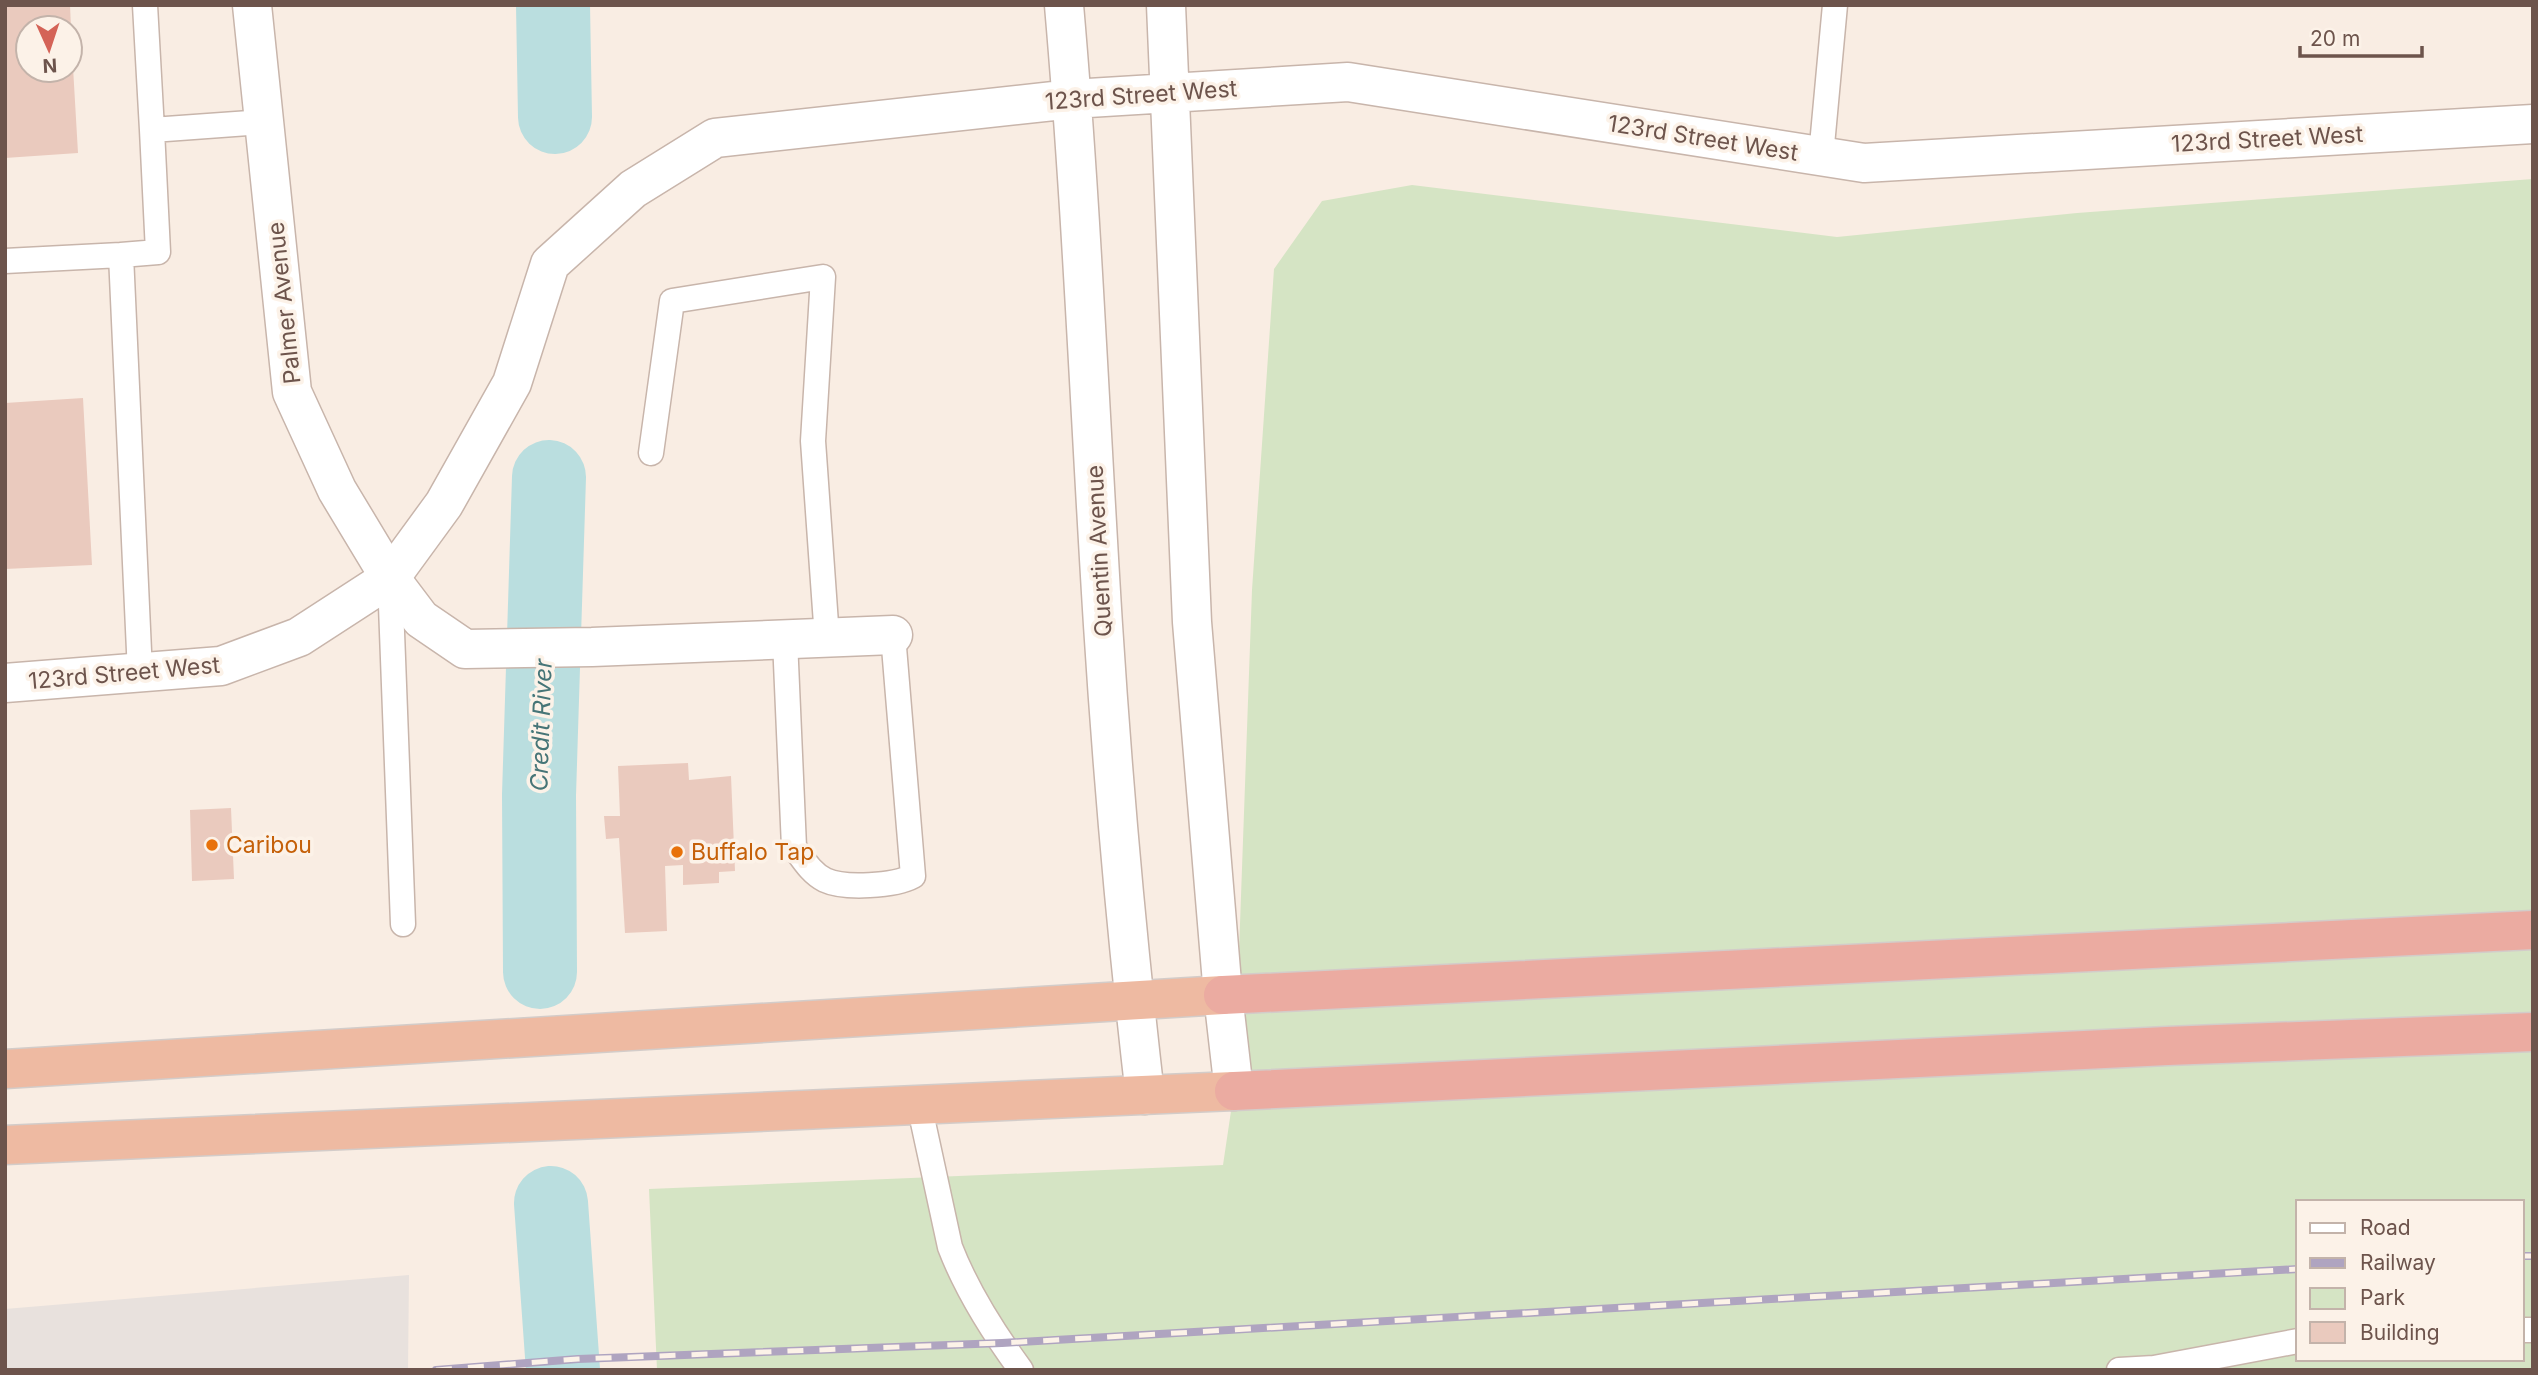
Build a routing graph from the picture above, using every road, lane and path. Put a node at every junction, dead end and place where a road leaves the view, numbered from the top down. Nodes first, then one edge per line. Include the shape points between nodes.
1 (145, 5) edge
2 (252, 5) edge
3 (1064, 5) edge
4 (1166, 5) edge
5 (1835, 5) edge
6 (1170, 93) junction
7 (1072, 99) junction
8 (264, 122) junction
9 (2533, 124) edge
10 (152, 130) junction
11 (1821, 156) junction
12 (121, 255) junction
13 (5, 261) edge
14 (651, 453) dead end
15 (390, 578) junction
16 (893, 635) joint
17 (827, 638) junction
18 (785, 640) junction
19 (140, 673) junction
20 (5, 684) edge
21 (403, 924) dead end
22 (2533, 930) edge
23 (1223, 995) junction
24 (1134, 999) junction
25 (2533, 1032) edge
26 (5, 1069) edge
27 (1234, 1091) junction
28 (1145, 1095) junction
29 (919, 1104) junction
30 (5, 1145) edge
31 (2296, 1341) edge
32 (1021, 1370) edge
33 (2119, 1370) edge

1 - 10 lane
2 - 8 street, Palmer Avenue
3 - 7 street, Quentin Avenue
4 - 6 street
5 - 11 lane
6 - 7 street, 123rd Street West
6 - 11 street, 123rd Street West via 1348,82
6 - 23 street via 1192,622
7 - 15 street, 123rd Street West via 715,138 633,189 550,264 512,383 444,504
7 - 24 street, Quentin Avenue via 1103,629
8 - 10 lane
8 - 15 street, Palmer Avenue via 292,392 337,490
9 - 11 street, 123rd Street West via 1864,163
10 - 12 lane via 158,252
12 - 13 lane
12 - 19 lane
14 - 17 lane via 672,301 823,277 813,441
15 - 18 street, Palmer Avenue via 421,619 465,649
15 - 19 street, 123rd Street West via 299,637 221,666
15 - 21 lane
16 - 17 street, Palmer Avenue
16 - 18 lane via 913,876 902,882 845,885 813,872 794,847
17 - 18 street, Palmer Avenue
19 - 20 street, 123rd Street West
22 - 23 highway
23 - 24 highway
23 - 27 street
24 - 26 highway
24 - 28 street, Quentin Avenue
25 - 27 highway
27 - 28 highway
28 - 29 highway
29 - 30 highway
29 - 32 lane via 953,1254 970,1291
31 - 33 lane via 2154,1368

